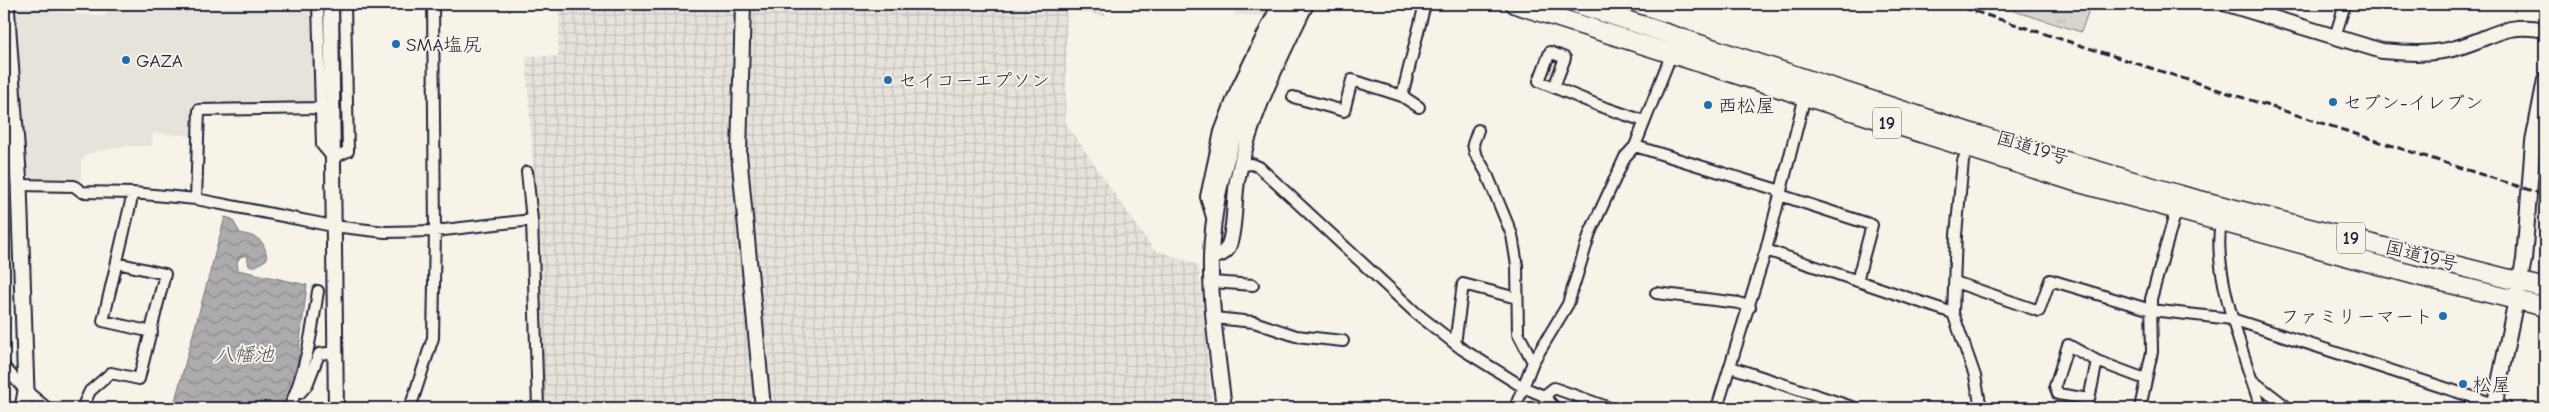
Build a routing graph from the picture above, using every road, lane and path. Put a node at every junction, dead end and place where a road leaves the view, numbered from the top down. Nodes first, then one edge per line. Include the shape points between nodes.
1 (6, 4) edge
2 (318, 4) edge
3 (331, 4) edge
4 (345, 4) edge
5 (433, 4) edge
6 (743, 4) edge
7 (1280, 4) edge
8 (1292, 4) edge
9 (1306, 4) edge
10 (1425, 4) edge
11 (1515, 4) edge
12 (1577, 4) edge
13 (2345, 4) edge
14 (2234, 5) edge
15 (2545, 30) edge
16 (2335, 37) junction
17 (1675, 45) junction
18 (6, 64) edge
19 (1810, 80) junction
20 (2545, 80) edge
21 (1554, 87) dead end
22 (1402, 96) junction
23 (1805, 96) junction
24 (1293, 97) dead end
25 (2543, 101) edge
26 (1419, 107) dead end
27 (319, 108) junction
28 (1644, 121) junction
29 (1478, 130) dead end
30 (1972, 141) junction
31 (1635, 146) junction
32 (333, 158) junction
33 (1243, 165) junction
34 (527, 172) dead end
35 (19, 185) junction
36 (133, 193) junction
37 (1781, 193) junction
38 (196, 199) junction
39 (2178, 203) junction
40 (532, 220) junction
41 (1215, 220) junction
42 (2221, 224) junction
43 (333, 226) junction
44 (435, 231) junction
45 (1766, 250) junction
46 (1211, 257) junction
47 (117, 263) junction
48 (1857, 281) junction
49 (1212, 282) junction
50 (1955, 282) junction
51 (2521, 282) junction
52 (1253, 285) dead end
53 (2545, 288) edge
54 (318, 291) dead end
55 (1656, 293) dead end
56 (1517, 298) junction
57 (2517, 300) junction
58 (1750, 307) junction
59 (2545, 307) edge
60 (2151, 310) junction
61 (1953, 313) junction
62 (1214, 318) junction
63 (2232, 319) junction
64 (152, 332) junction
65 (1343, 341) dead end
66 (1455, 344) junction
67 (327, 353) dead end
68 (2097, 361) junction
69 (1533, 362) junction
70 (4, 367) edge
71 (1731, 367) junction
72 (2145, 379) junction
73 (2253, 381) junction
74 (1523, 387) junction
75 (26, 391) junction
76 (1544, 396) junction
77 (291, 404) edge
78 (2499, 407) edge
79 (23, 408) edge
80 (47, 408) edge
81 (82, 408) edge
82 (336, 408) edge
83 (410, 408) edge
84 (538, 408) edge
85 (763, 408) edge
86 (1224, 408) edge
87 (1515, 408) edge
88 (1555, 408) edge
89 (1610, 408) edge
90 (1717, 408) edge
91 (1855, 408) edge
92 (1981, 408) edge
93 (2140, 408) edge
94 (2260, 408) edge
95 (2288, 408) edge

1 - 18 main road
2 - 27 street
3 - 32 street
4 - 32 street via 348,152
5 - 44 street
6 - 85 street via 739,154
7 - 41 street via 1238,90 1222,132 1208,197
8 - 41 street via 1234,131
9 - 33 street via 1254,116
10 - 22 street
11 - 17 highway, 国道19号 / 19
12 - 17 highway, 国道19号 / 19
13 - 16 street
14 - 16 street
15 - 16 street via 2530,27 2505,29 2455,48 2408,54 2382,51
17 - 19 highway, 国道19号 / 19
17 - 23 highway, 国道19号 / 19
17 - 28 street
18 - 35 main road
19 - 23 street
19 - 30 highway, 国道19号 / 19
20 - 25 street
21 - 28 street
22 - 24 street via 1352,80 1344,111
22 - 26 street
23 - 30 highway, 国道19号 / 19
23 - 37 street
25 - 51 street via 2532,142
27 - 32 street via 322,145
27 - 38 street via 199,110
28 - 31 street
29 - 56 street via 1472,144 1512,235 1517,265
30 - 39 highway, 国道19号 / 19
30 - 50 street via 1963,161
31 - 37 street
31 - 69 street via 1625,157 1590,233 1568,304
32 - 43 street
33 - 46 street via 1235,195 1229,246 1222,255
33 - 66 street via 1259,167
34 - 40 street
35 - 36 street via 74,186 82,192
35 - 75 main road
36 - 38 street
36 - 47 street
37 - 45 street
37 - 48 street via 1872,225
38 - 43 street
39 - 42 highway, 国道19号 / 19
39 - 51 highway, 国道19号 / 19
39 - 60 street
40 - 44 street
40 - 84 street
41 - 46 street
42 - 57 highway, 国道19号 / 19
42 - 63 street via 2218,240
43 - 44 street via 385,232
43 - 82 street
44 - 83 street via 433,338
45 - 48 street
45 - 58 street
46 - 49 street
47 - 64 street via 165,274
47 - 64 street via 103,321
48 - 61 street
49 - 52 street
49 - 62 street
50 - 60 street via 2038,310 2050,280
50 - 61 street
51 - 53 highway, 国道19号 / 19
51 - 57 street
54 - 77 street via 307,356
55 - 58 street
56 - 66 street via 1463,284
56 - 69 street via 1518,333
57 - 59 highway, 国道19号 / 19
57 - 78 street
58 - 71 street
60 - 63 street
60 - 72 street via 2152,352
61 - 92 street via 1975,376
62 - 65 street via 1254,322 1296,336
62 - 86 street
63 - 73 street
63 - 78 street
64 - 81 street via 139,379 111,373 90,391
66 - 74 street
67 - 77 street via 319,354 306,385
68 - 68 street via 2068,345 2055,386 2058,394 2089,398
68 - 72 street
69 - 74 street
70 - 75 street
71 - 90 street
71 - 91 street
72 - 93 street
73 - 94 street
73 - 95 street
74 - 76 street
74 - 87 street
75 - 79 main road
75 - 80 street
76 - 88 street
76 - 89 street via 1554,388

